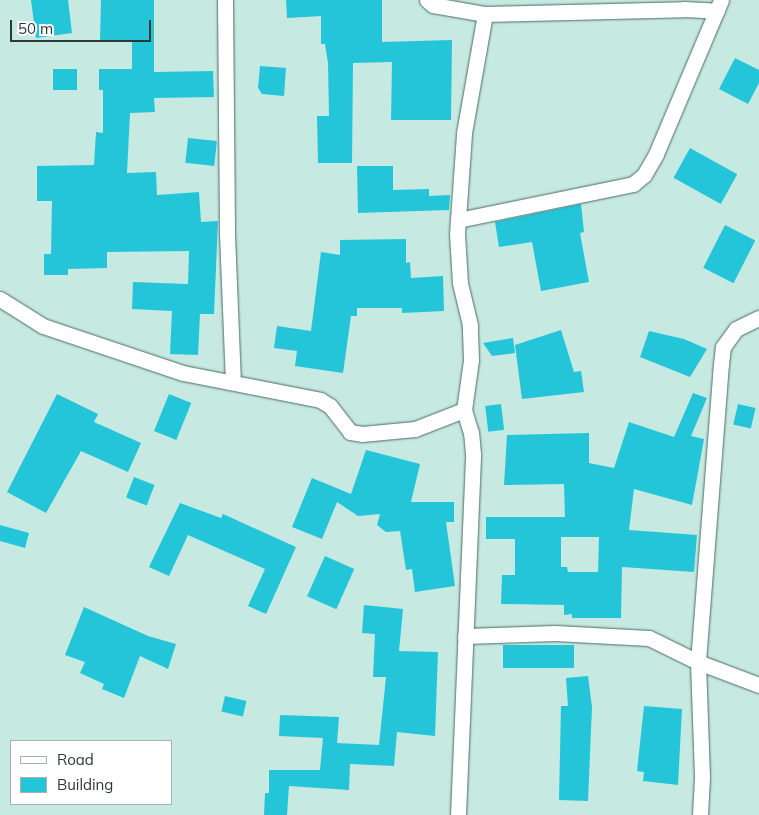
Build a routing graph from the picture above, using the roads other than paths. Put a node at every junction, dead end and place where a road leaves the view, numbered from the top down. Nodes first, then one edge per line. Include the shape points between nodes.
1 (225, 0) edge
2 (427, 0) edge
3 (719, 5) edge
4 (485, 14) junction
5 (458, 220) junction
6 (0, 299) edge
7 (759, 318) edge
8 (233, 382) junction
9 (464, 410) junction
10 (466, 636) junction
11 (698, 662) junction
12 (759, 685) edge
13 (458, 815) edge
14 (700, 815) edge

1 - 8 street via 227,234
2 - 4 street via 433,5
3 - 4 street
3 - 5 street via 656,154 644,175 633,184
4 - 5 street via 464,133
5 - 9 street via 460,283 470,325 471,360
6 - 8 street via 43,326 183,373
7 - 11 street via 736,329 723,347
8 - 9 street via 320,400 330,406 350,432 362,434 415,428
9 - 10 street via 473,454
10 - 11 street via 555,633 649,638
10 - 13 street
11 - 12 street
11 - 14 street

